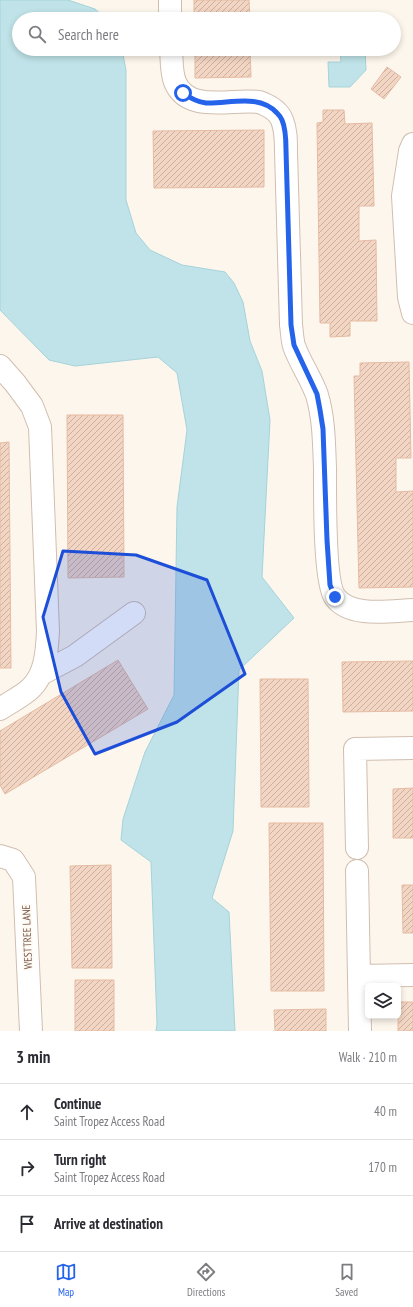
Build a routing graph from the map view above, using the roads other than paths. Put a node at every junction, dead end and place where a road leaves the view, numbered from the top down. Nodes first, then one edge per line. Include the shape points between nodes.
1 (170, 0) edge
2 (170, 12) edge
3 (172, 56) edge
4 (412, 149) edge
5 (413, 313) edge
6 (0, 366) edge
7 (413, 610) edge
8 (134, 613) dead end
9 (41, 674) junction
10 (0, 709) edge
11 (413, 748) edge
12 (357, 848) dead end
13 (0, 856) edge
14 (357, 872) dead end
15 (413, 975) edge
16 (359, 976) junction
17 (31, 1031) edge
18 (360, 1031) edge

1 - 2 street
3 - 7 street via 176,84 192,100 205,103 261,102 274,109 282,119 286,150 291,325 294,345 317,394 322,416 330,585 335,597 355,610
4 - 5 street via 403,196 409,297
6 - 9 street via 32,406 40,427 48,632 47,651
8 - 9 street via 75,656
9 - 10 street via 32,688
11 - 12 street via 355,749
13 - 17 street, WESTTREE LANE via 13,860 24,877
14 - 16 street
15 - 16 street
16 - 18 street

